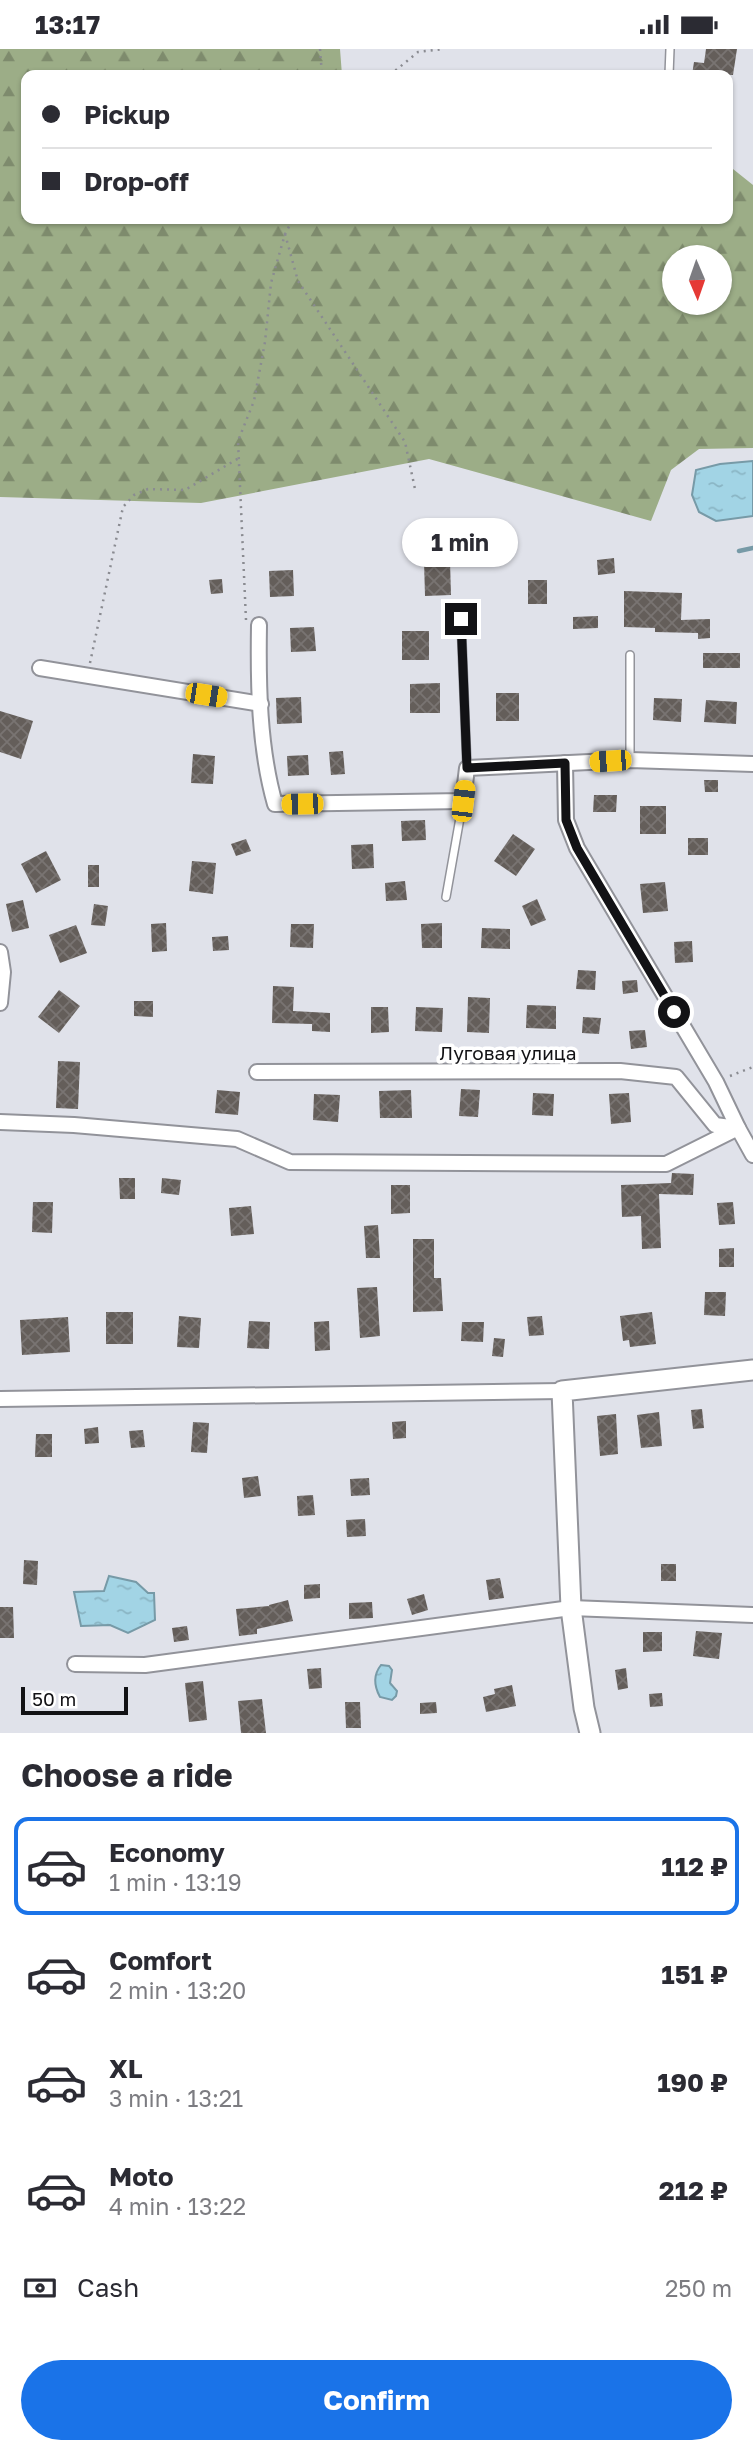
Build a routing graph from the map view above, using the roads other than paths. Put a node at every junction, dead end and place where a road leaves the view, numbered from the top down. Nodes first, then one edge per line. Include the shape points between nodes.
1 (670, 49) edge
2 (669, 70) edge
3 (461, 619) dead end
4 (253, 625) road end
5 (630, 655) dead end
6 (40, 668) dead end
7 (261, 704) junction
8 (630, 760) junction
9 (565, 763) junction
10 (753, 764) edge
11 (467, 768) junction
12 (463, 801) junction
13 (446, 897) dead end
14 (0, 952) edge
15 (0, 1003) edge
16 (257, 1072) dead end
17 (0, 1122) edge
18 (737, 1128) junction
19 (753, 1155) edge
20 (753, 1370) edge
21 (562, 1391) junction
22 (0, 1399) edge
23 (571, 1608) junction
24 (753, 1615) edge
25 (75, 1664) dead end
26 (590, 1733) edge

1 - 2 lane
3 - 11 lane
4 - 7 street
5 - 8 lane
6 - 7 street
7 - 12 street via 266,773 275,804
8 - 9 street
8 - 10 street
9 - 11 street
9 - 18 street via 566,820 577,848 716,1082
11 - 12 street
12 - 13 lane
14 - 15 street via 4,972
16 - 18 street, Луговая улица via 643,1073 676,1077 715,1125
17 - 18 street via 237,1139 290,1162 666,1164
18 - 19 street
20 - 21 street
21 - 22 street
21 - 23 street
23 - 24 street
23 - 25 street via 145,1665
23 - 26 street

